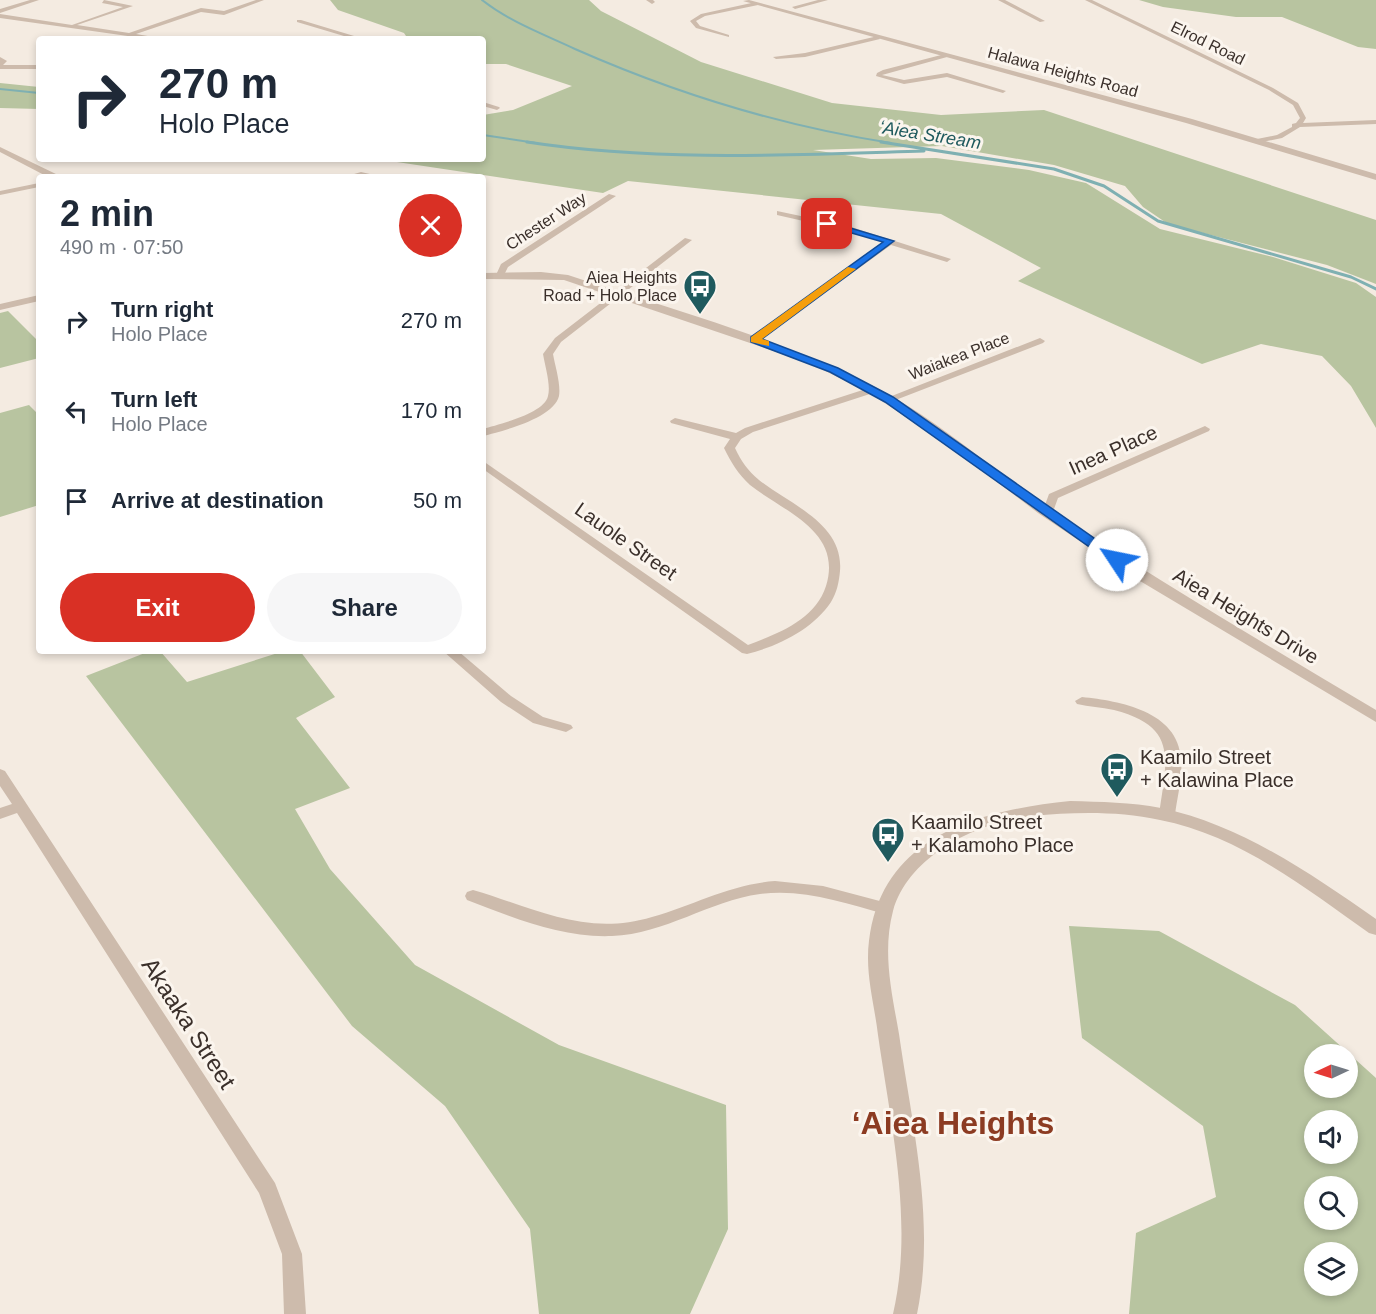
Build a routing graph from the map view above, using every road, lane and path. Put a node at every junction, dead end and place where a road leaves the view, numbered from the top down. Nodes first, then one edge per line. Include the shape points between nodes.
1 (36, 0) edge
2 (261, 0) edge
3 (744, 0) edge
4 (825, 0) edge
5 (1001, 0) edge
6 (1088, 0) edge
7 (104, 2) dead end
8 (756, 4) junction
9 (795, 7) dead end
10 (0, 14) edge
11 (299, 21) dead end
12 (1042, 21) dead end
13 (70, 26) junction
14 (130, 34) junction
15 (143, 36) edge
16 (351, 36) edge
17 (727, 36) dead end
18 (878, 39) junction
19 (945, 56) junction
20 (776, 57) dead end
21 (0, 60) edge
22 (0, 66) edge
23 (36, 67) edge
24 (1003, 91) dead end
25 (486, 105) edge
26 (496, 108) dead end
27 (1376, 122) edge
28 (1300, 123) junction
29 (1260, 141) junction
30 (2, 152) edge
31 (49, 174) edge
32 (1376, 177) edge
33 (36, 185) edge
34 (0, 193) edge
35 (36, 194) edge
36 (612, 196) dead end
37 (0, 201) edge
38 (780, 213) dead end
39 (688, 240) dead end
40 (890, 241) junction
41 (947, 259) dead end
42 (500, 275) junction
43 (486, 276) edge
44 (621, 294) junction
45 (36, 299) edge
46 (0, 307) edge
47 (755, 339) junction
48 (1040, 341) dead end
49 (872, 390) junction
50 (889, 399) junction
51 (675, 421) dead end
52 (1205, 429) dead end
53 (486, 432) edge
54 (737, 437) junction
55 (486, 466) edge
56 (1043, 510) junction
57 (454, 654) edge
58 (1082, 701) dead end
59 (1376, 717) edge
60 (566, 728) dead end
61 (0, 774) edge
62 (21, 806) junction
63 (0, 814) edge
64 (1167, 815) junction
65 (473, 896) dead end
66 (885, 908) junction
67 (1376, 928) edge
68 (295, 1314) edge
69 (905, 1314) edge

1 - 10 street
2 - 14 street via 224,13 201,10
3 - 8 street, Halawa Heights Road
4 - 9 street
5 - 12 street
6 - 28 street, Elrod Road via 1286,97 1300,110
7 - 13 street via 130,6
8 - 17 street via 703,15 693,21 698,27
8 - 18 street, Halawa Heights Road
10 - 13 street
11 - 16 street
13 - 14 street
14 - 15 street
18 - 19 street, Halawa Heights Road
18 - 20 street via 805,55
19 - 24 street via 885,71 879,76 904,82 947,75
19 - 29 street, Halawa Heights Road
21 - 22 street via 4,61
22 - 23 street
25 - 26 street
27 - 28 street
28 - 29 street via 1277,138
29 - 32 street, Halawa Heights Road
30 - 31 street
33 - 34 street
35 - 37 street
36 - 42 street, Chester Way via 504,266
38 - 40 street
39 - 44 street
40 - 41 street
40 - 47 street
42 - 43 street, Aiea Heights Drive
42 - 44 street, Aiea Heights Drive via 565,278
44 - 47 street, Aiea Heights Drive
44 - 53 street via 571,328 548,354 554,395 544,410
45 - 46 street
47 - 49 street, Aiea Heights Drive via 813,361
48 - 50 street, Waiakea Place
49 - 50 street, Aiea Heights Drive
49 - 54 street
50 - 56 street, Aiea Heights Drive
51 - 54 street
52 - 56 street, Inea Place via 1053,496 1050,507
54 - 55 street, Lauole Street via 729,448 732,461 817,525 831,546 837,569 830,597 810,620 747,650
56 - 59 street, Aiea Heights Drive via 1135,572
57 - 60 street via 506,699 538,720
58 - 64 street via 1123,707 1164,733 1174,759
61 - 62 street, Akaaka Street
62 - 63 street
62 - 68 street, Akaaka Street via 268,1190 292,1254
64 - 66 street via 1129,807 1088,805 999,816 958,832 927,852 904,875
64 - 67 street via 1198,824 1268,856
65 - 66 street via 548,924 583,930 651,924 760,888 803,888
66 - 69 street via 878,958 910,1202 912,1272

